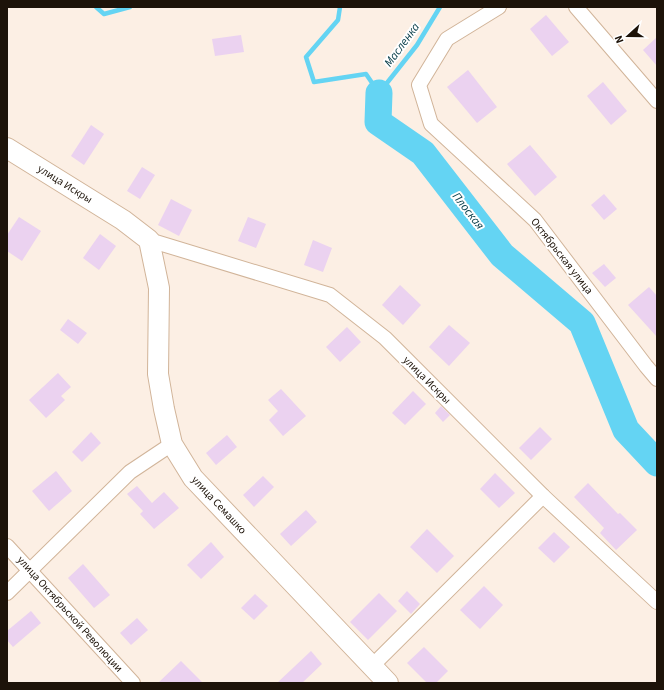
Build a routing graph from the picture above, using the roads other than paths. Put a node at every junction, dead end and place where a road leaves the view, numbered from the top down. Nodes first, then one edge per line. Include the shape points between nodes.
1 (499, 7) edge
2 (576, 7) edge
3 (657, 101) edge
4 (7, 148) edge
5 (149, 240) junction
6 (657, 378) edge
7 (172, 444) junction
8 (543, 496) junction
9 (7, 546) edge
10 (30, 571) junction
11 (7, 593) edge
12 (657, 602) edge
13 (372, 666) junction
14 (133, 683) edge
15 (388, 683) edge

1 - 6 street, Октябрьская улица via 447,39 420,85 431,124 535,220
2 - 3 street
4 - 5 main road, улица Искры via 123,220
5 - 7 main road, улица Семашко via 159,288 158,374
5 - 8 street, улица Искры via 330,295 385,338
7 - 10 street via 130,472
7 - 13 main road, улица Семашко via 192,478
8 - 12 street, улица Искры
8 - 13 street
9 - 10 street, улица Октябрьской Революции
10 - 11 street
10 - 14 street, улица Октябрьской Революции
13 - 15 main road, улица Семашко

